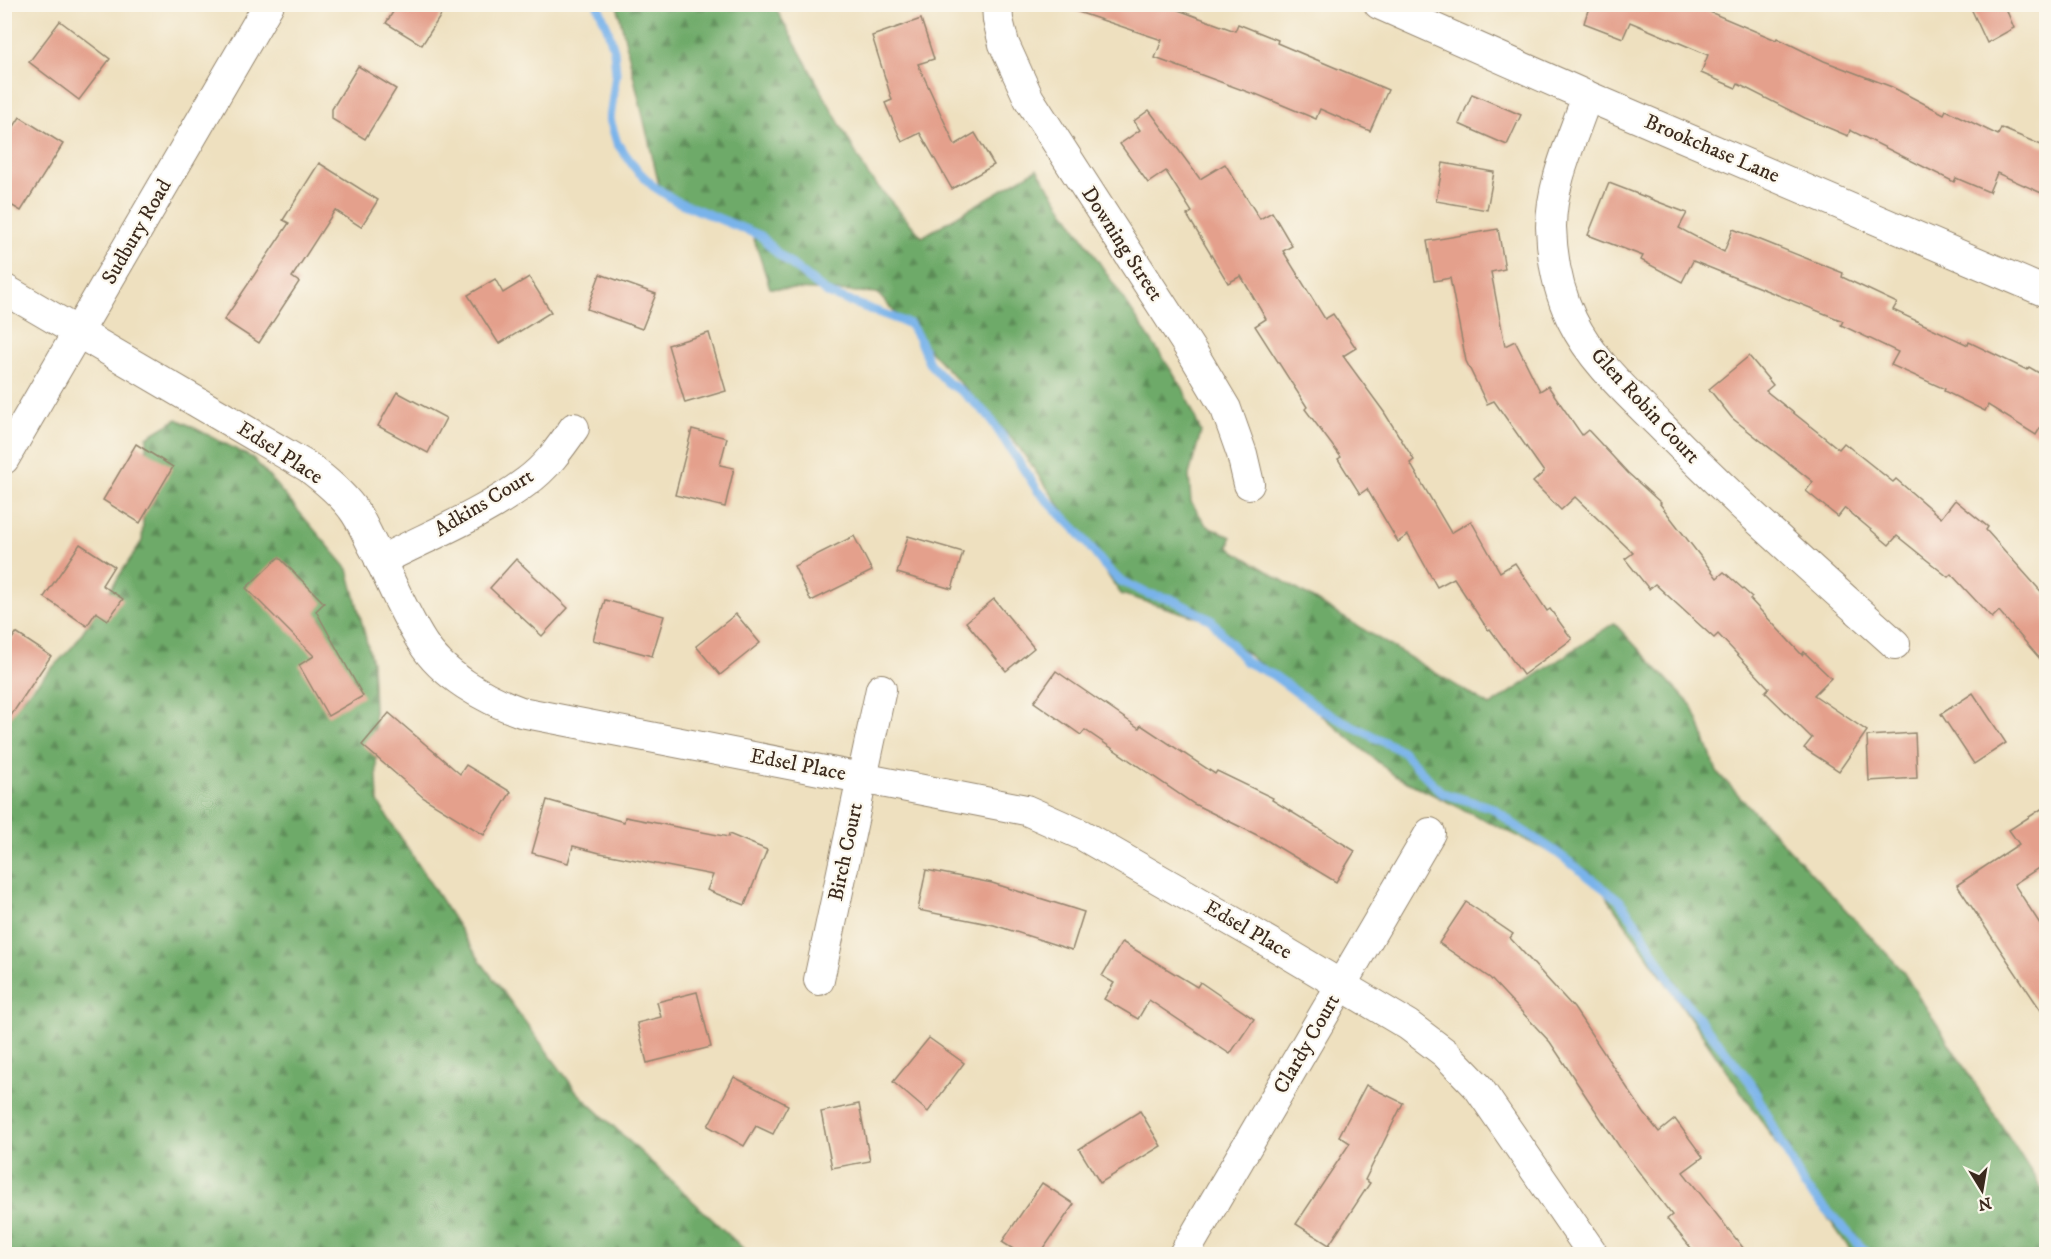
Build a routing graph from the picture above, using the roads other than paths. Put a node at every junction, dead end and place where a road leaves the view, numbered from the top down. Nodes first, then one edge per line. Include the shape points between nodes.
1 (269, 4) edge
2 (997, 4) edge
3 (1379, 4) edge
4 (1587, 96) junction
5 (4, 289) edge
6 (2046, 292) edge
7 (79, 332) junction
8 (574, 428) dead end
9 (4, 459) edge
10 (1250, 484) dead end
11 (380, 561) junction
12 (1895, 644) dead end
13 (881, 689) dead end
14 (862, 778) junction
15 (1430, 833) dead end
16 (819, 980) dead end
17 (1341, 985) junction
18 (1184, 1254) edge
19 (1593, 1254) edge

1 - 7 street, Sudbury Road
2 - 10 street, Downing Street via 1004,44 1029,99 1226,409
3 - 4 street, Brookchase Lane
4 - 6 street, Brookchase Lane
4 - 12 street, Glen Robin Court via 1557,184 1551,226 1560,291 1572,320 1589,350 1677,442 1737,502
5 - 7 street, Edsel Place
7 - 9 street, Sudbury Road
7 - 11 street, Edsel Place via 308,467 352,508
8 - 11 street, Adkins Court via 549,461 526,482
11 - 14 street, Edsel Place via 423,644 451,674 484,697 521,712
13 - 14 street, Birch Court
14 - 16 street, Birch Court
14 - 17 street, Edsel Place via 1026,810 1082,835
15 - 17 street, Clardy Court
17 - 18 street, Clardy Court
17 - 19 street, Edsel Place via 1445,1053 1478,1087

